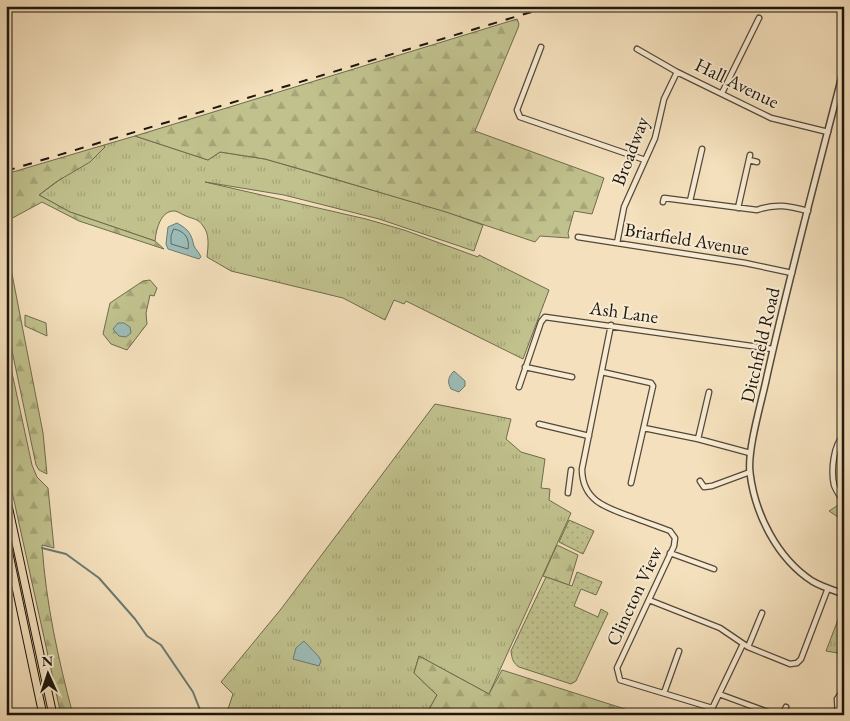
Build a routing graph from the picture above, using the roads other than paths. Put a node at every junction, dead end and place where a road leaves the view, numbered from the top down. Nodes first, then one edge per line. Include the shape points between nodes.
1 (759, 18) dead end
2 (541, 47) dead end
3 (637, 49) dead end
4 (844, 68) edge
5 (677, 72) junction
6 (722, 93) junction
7 (828, 132) junction
8 (693, 152) dead end
9 (645, 160) junction
10 (757, 162) dead end
11 (690, 201) junction
12 (663, 202) dead end
13 (738, 208) junction
14 (808, 211) junction
15 (578, 237) dead end
16 (618, 243) junction
17 (792, 273) junction
18 (611, 325) junction
19 (774, 349) junction
20 (526, 367) junction
21 (602, 372) junction
22 (572, 377) dead end
23 (518, 386) dead end
24 (709, 392) dead end
25 (539, 424) dead end
26 (644, 428) junction
27 (844, 435) edge
28 (589, 436) junction
29 (698, 439) junction
30 (750, 453) junction
31 (571, 470) dead end
32 (750, 472) junction
33 (570, 478) junction
34 (582, 478) junction
35 (700, 481) dead end
36 (631, 483) dead end
37 (568, 493) dead end
38 (6, 496) edge
39 (844, 503) edge
40 (6, 540) edge
41 (670, 554) junction
42 (714, 569) dead end
43 (828, 588) junction
44 (844, 594) edge
45 (649, 600) junction
46 (762, 613) dead end
47 (743, 644) junction
48 (748, 647) junction
49 (679, 651) dead end
50 (844, 689) edge
51 (664, 693) junction
52 (719, 694) junction
53 (786, 707) dead end
54 (712, 708) junction
55 (43, 715) edge
56 (53, 715) edge
57 (709, 715) edge
58 (776, 715) edge
59 (782, 715) edge
60 (838, 715) edge

1 - 6 street
2 - 9 street via 517,110 520,117
3 - 5 street, Hall Avenue
4 - 7 street, Ditchfield Road
5 - 6 street, Hall Avenue
5 - 9 street, Broadway via 664,99 655,138
6 - 7 street, Hall Avenue via 771,118
7 - 14 street, Ditchfield Road
8 - 11 street via 701,151
9 - 16 street, Broadway via 624,207
10 - 13 street via 750,157
11 - 12 street via 664,198
11 - 13 street
13 - 14 street via 757,210 779,205
14 - 17 street, Ditchfield Road
15 - 16 street, Briarfield Avenue
16 - 17 street, Briarfield Avenue via 745,262
17 - 19 street, Ditchfield Road
18 - 19 street, Ash Lane
18 - 20 street, Ash Lane via 544,317
18 - 21 street
19 - 30 street, Ditchfield Road
20 - 22 street
20 - 23 street, Ash Lane
21 - 26 street via 651,383
21 - 28 street
24 - 29 street
25 - 28 street
26 - 29 street
26 - 36 street
27 - 39 street via 839,441 833,470 834,484
28 - 34 street
29 - 30 street
30 - 32 street, Ditchfield Road
31 - 33 street
32 - 35 street via 712,486 704,487
32 - 43 street, Ditchfield Road via 765,524 782,554 813,581
33 - 34 street
33 - 37 street
34 - 41 street, Clincton View via 594,499 604,507 670,531 675,538
38 - 56 highway
40 - 55 highway
41 - 42 street
41 - 45 street, Clincton View
43 - 44 street, Ditchfield Road
43 - 48 street via 797,662 790,664
45 - 47 street via 720,628
45 - 51 street, Clincton View via 617,668 620,680
46 - 48 street
47 - 48 street
47 - 52 street
49 - 51 street
50 - 60 street via 837,699
51 - 54 street, Clincton View
52 - 54 street
52 - 58 street
53 - 59 street
54 - 57 street

